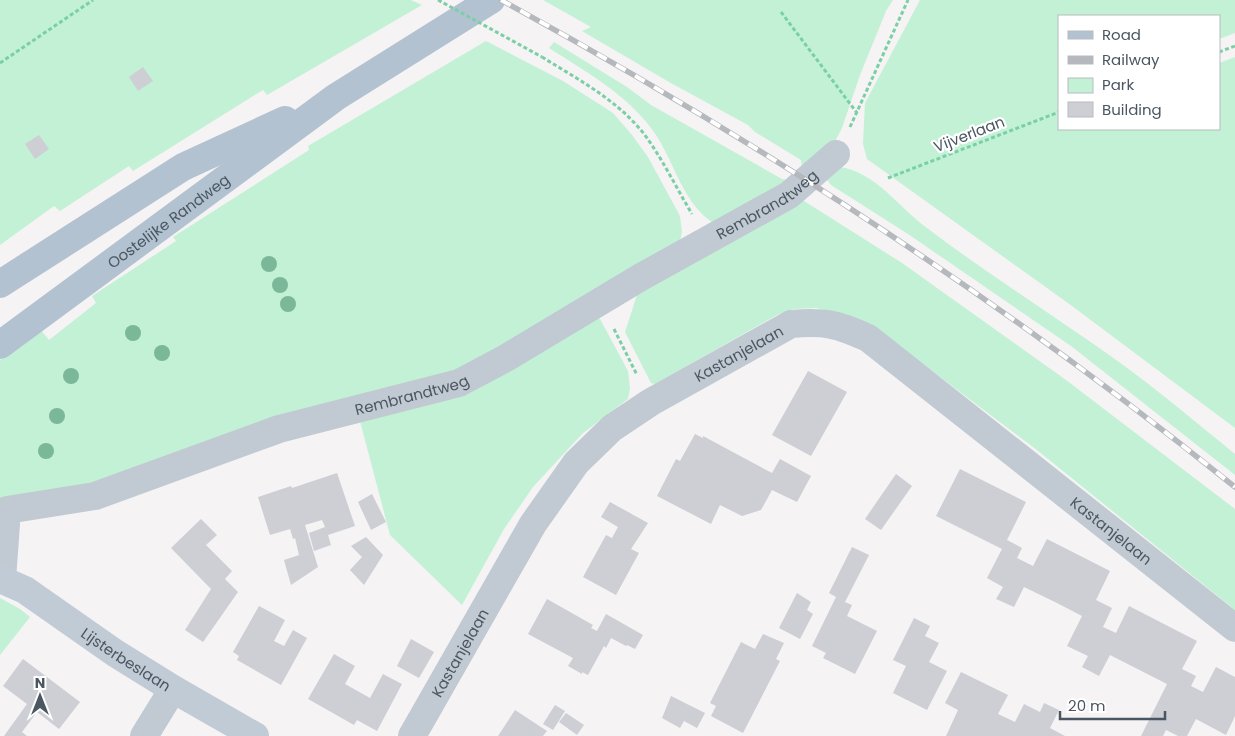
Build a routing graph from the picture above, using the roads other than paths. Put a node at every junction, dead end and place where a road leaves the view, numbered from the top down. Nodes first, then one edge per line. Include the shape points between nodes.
1 (491, 0) edge
2 (336, 97) junction
3 (836, 154) road end
4 (0, 284) edge
5 (0, 345) edge
6 (1, 579) edge
7 (1235, 628) edge
8 (173, 689) junction
9 (144, 736) edge
10 (255, 736) edge
11 (412, 736) edge

1 - 2 main road, Oostelijke Randweg
2 - 4 main road, Oostelijke Randweg via 183,167
2 - 5 main road, Oostelijke Randweg
3 - 6 street, Rembrandtweg via 789,195 459,383 279,429 95,496 7,510
6 - 8 street, Lijsterbeslaan via 25,590
7 - 11 street, Kastanjelaan via 868,338 844,327 818,322 791,324 651,402 612,428 576,463 533,524
8 - 9 street
8 - 10 street, Lijsterbeslaan

